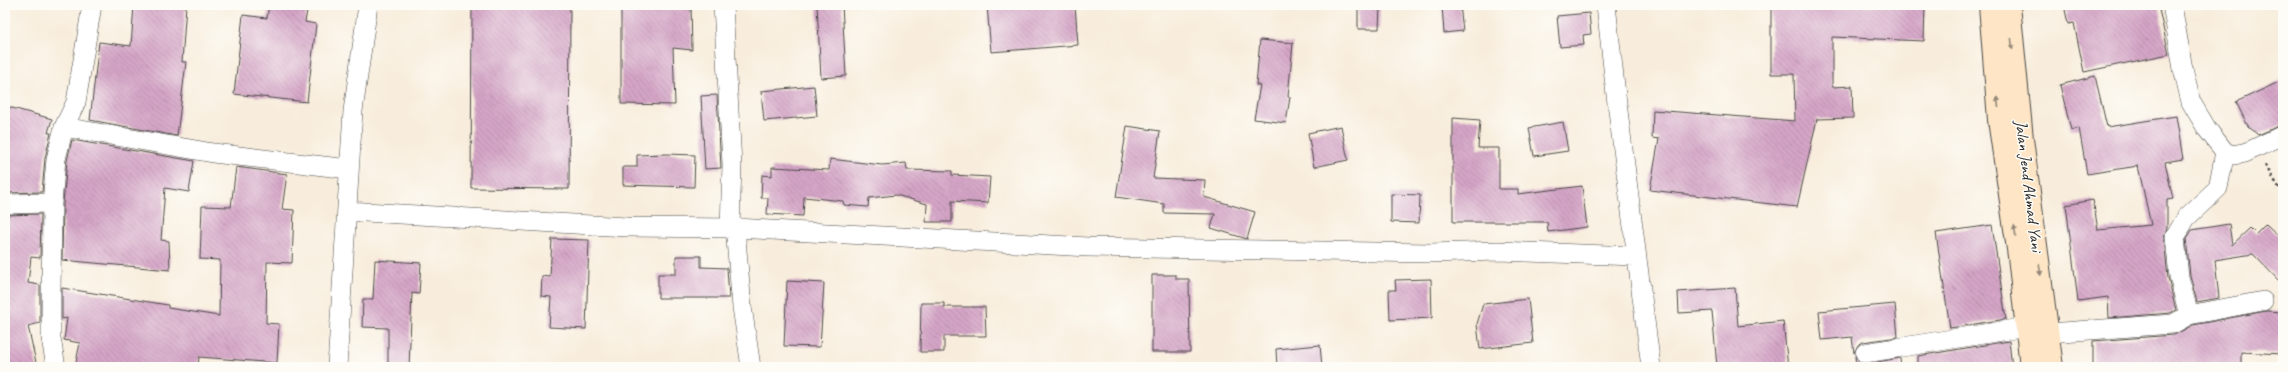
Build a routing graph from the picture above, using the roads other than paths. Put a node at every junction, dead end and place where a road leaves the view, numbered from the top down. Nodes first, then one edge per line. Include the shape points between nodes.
1 (92, 5) edge
2 (368, 5) edge
3 (723, 5) edge
4 (1606, 5) edge
5 (1990, 5) edge
6 (2008, 5) edge
7 (2172, 5) edge
8 (64, 127) junction
9 (2283, 135) edge
10 (2225, 152) junction
11 (349, 169) junction
12 (52, 203) junction
13 (5, 204) edge
14 (347, 211) junction
15 (732, 229) junction
16 (1635, 256) junction
17 (2263, 301) dead end
18 (2189, 315) junction
19 (2026, 327) junction
20 (2048, 333) junction
21 (1864, 353) dead end
22 (56, 367) edge
23 (337, 367) edge
24 (751, 367) edge
25 (1651, 367) edge
26 (2031, 367) edge
27 (2052, 367) edge

1 - 8 street via 82,79 76,102
2 - 11 street via 353,111
3 - 15 street via 732,164
4 - 16 street
19 -> 5 main road, Jalan Jend Ahmad Yani via 2019,256 1999,120
6 -> 20 main road, Jalan Jend Ahmad Yani via 2022,139
7 - 10 street via 2191,102
8 - 11 street via 212,153
8 - 12 street via 56,159
9 - 10 street via 2255,149 2232,155
10 - 18 street via 2218,188 2186,218 2175,237 2179,277
11 - 14 street
12 - 13 street
12 - 22 street via 51,338
14 - 15 street via 627,227
14 - 23 street
15 - 16 street via 1088,247 1384,252 1498,251
15 - 24 street
16 - 25 street
17 - 18 street
18 - 20 street via 2173,324
19 - 21 street
19 - 26 main road, Jalan Jend Ahmad Yani
20 - 27 main road, Jalan Jend Ahmad Yani

